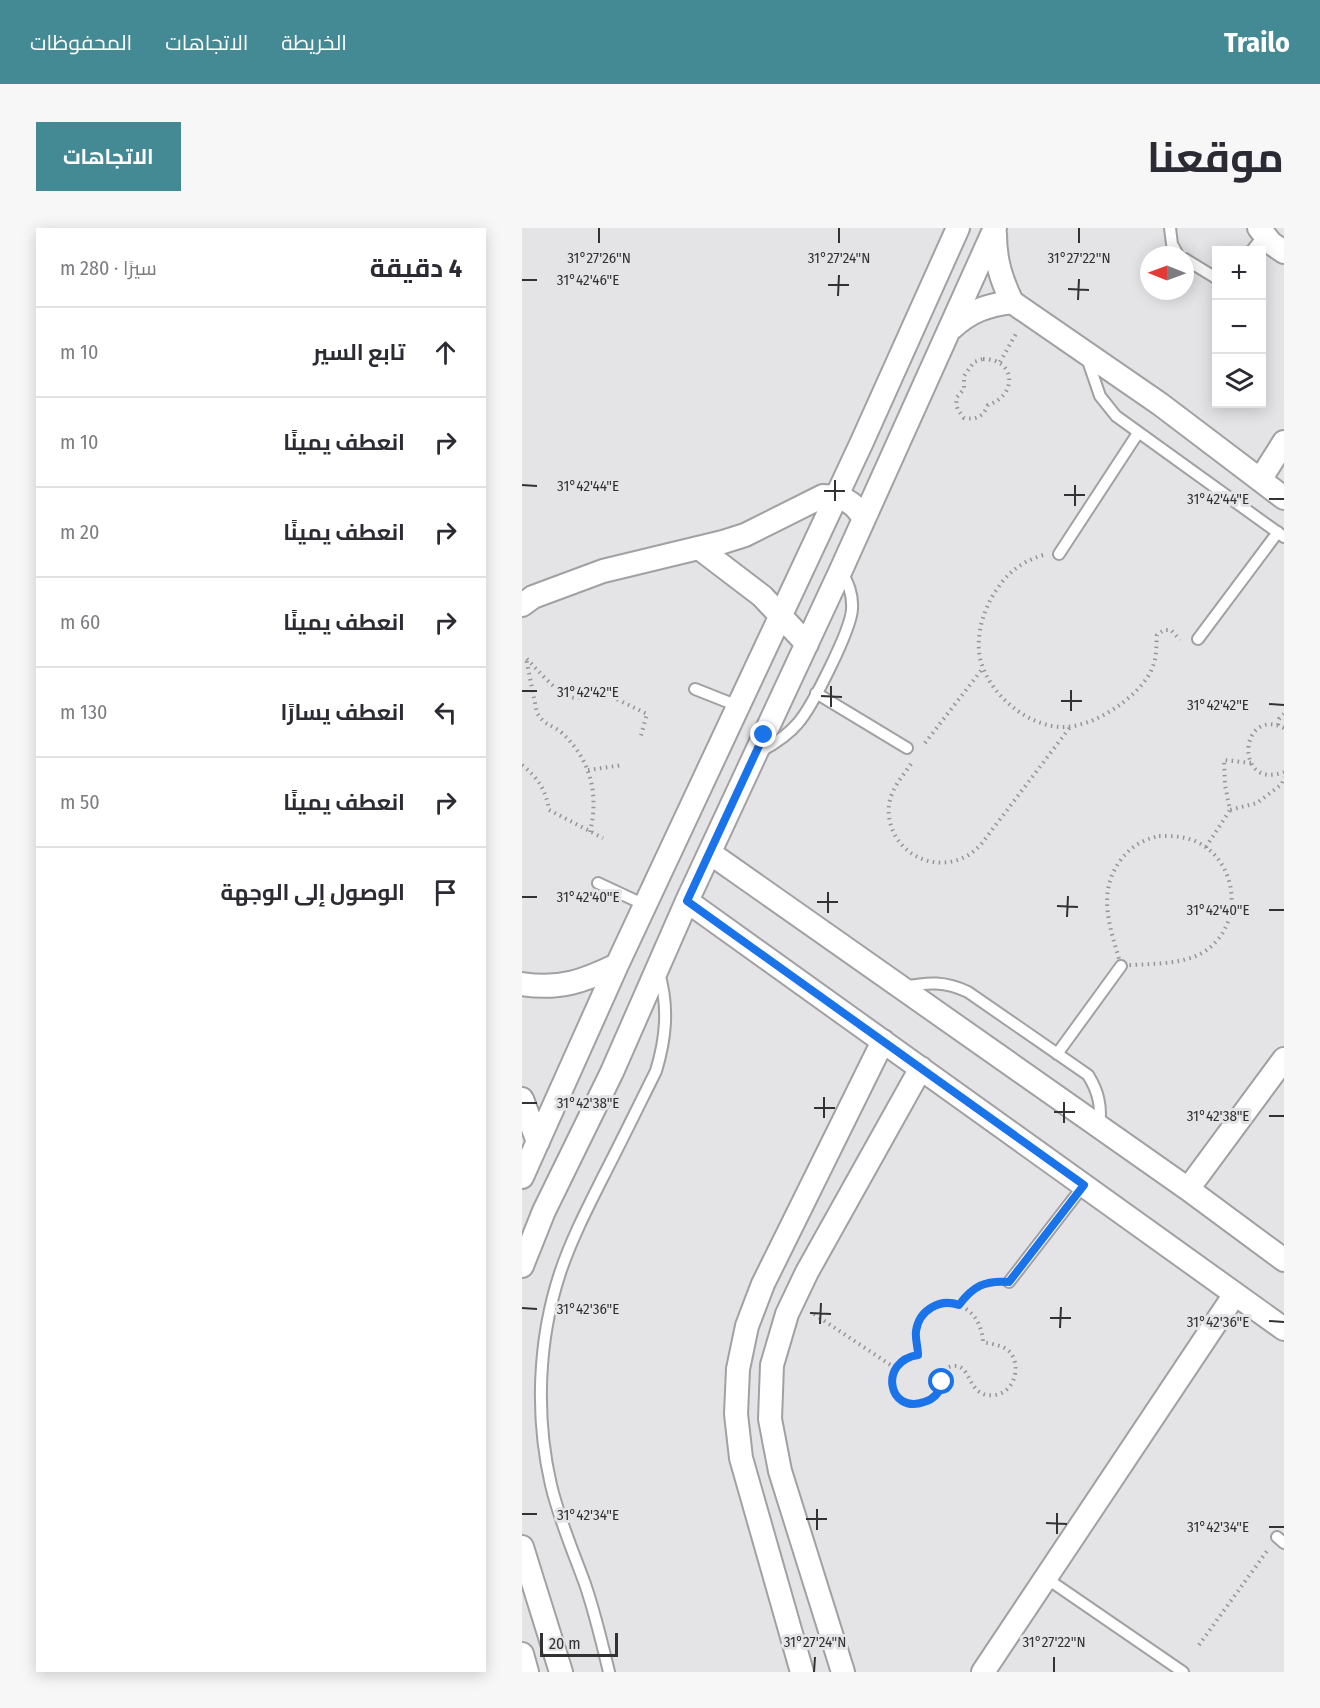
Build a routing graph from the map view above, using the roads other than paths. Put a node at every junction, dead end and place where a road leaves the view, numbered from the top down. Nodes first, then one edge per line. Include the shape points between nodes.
1 (958, 228) edge
2 (995, 228) edge
3 (1170, 228) edge
4 (1258, 238) edge
5 (1173, 246) edge
6 (1284, 252) edge
7 (1194, 265) edge
8 (1212, 276) edge
9 (1020, 308) junction
10 (951, 329) junction
11 (1085, 352) junction
12 (1138, 433) junction
13 (1284, 442) edge
14 (1260, 480) junction
15 (837, 496) junction
16 (1284, 498) edge
17 (864, 519) junction
18 (1281, 535) edge
19 (699, 548) junction
20 (1059, 554) road end
21 (841, 570) junction
22 (522, 605) edge
23 (780, 615) junction
24 (1198, 639) road end
25 (807, 644) junction
26 (695, 688) dead end
27 (816, 693) junction
28 (738, 706) junction
29 (907, 748) dead end
30 (756, 754) junction
31 (710, 853) junction
32 (598, 884) dead end
33 (687, 901) junction
34 (645, 905) junction
35 (617, 964) junction
36 (1121, 966) road end
37 (657, 967) junction
38 (522, 984) edge
39 (902, 988) junction
40 (884, 1041) junction
41 (1057, 1054) junction
42 (578, 1056) junction
43 (1284, 1059) edge
44 (921, 1068) junction
45 (612, 1072) junction
46 (522, 1099) edge
47 (1099, 1126) junction
48 (538, 1142) junction
49 (522, 1177) edge
50 (1084, 1185) junction
51 (1188, 1189) junction
52 (1284, 1260) edge
53 (522, 1266) edge
54 (1009, 1282) road end
55 (1235, 1294) junction
56 (1284, 1329) edge
57 (522, 1547) edge
58 (1046, 1578) junction
59 (522, 1654) edge
60 (527, 1672) edge
61 (561, 1672) edge
62 (609, 1672) edge
63 (802, 1672) edge
64 (843, 1672) edge
65 (983, 1672) edge
66 (1184, 1672) edge

1 - 15 street
2 - 9 street via 995,254 1001,279
2 - 10 street
3 - 5 lane
4 - 6 street
7 - 8 lane
9 - 10 street via 995,304 963,317
9 - 11 street
10 - 17 street
11 - 12 lane via 1107,407
11 - 14 street
12 - 18 lane
12 - 20 lane
13 - 14 street
14 - 16 street
15 - 17 street via 858,508
15 - 19 street via 823,496 745,535
15 - 23 street
17 - 21 street
18 - 24 lane
19 - 22 street via 603,571 533,597
19 - 23 street via 742,579
21 - 25 street
21 - 27 lane via 850,587 850,621
23 - 25 street
23 - 28 street
25 - 30 street
26 - 28 lane
27 - 29 lane
27 - 30 lane via 792,730
28 - 34 street
30 - 31 street
31 - 33 street
31 - 39 street
32 - 34 lane
33 - 37 street
33 - 40 street
34 - 35 street
35 - 38 street via 588,979 556,986
35 - 42 street
36 - 41 lane
37 - 45 street
37 - 62 lane via 663,985 666,1022 663,1047 572,1240 544,1344 541,1416 550,1484 585,1585
39 - 41 lane via 930,982 956,986
39 - 47 street
40 - 44 street
40 - 63 street via 763,1284 747,1326 738,1369 736,1414 741,1458
41 - 47 lane via 1088,1075 1094,1084 1100,1106
42 - 45 street
42 - 48 street
43 - 51 street
44 - 50 street
44 - 64 street via 807,1272 787,1314 772,1365 770,1419 780,1471
45 - 53 street via 544,1211
46 - 48 street
47 - 51 street
48 - 49 street
50 - 54 lane
50 - 55 street
51 - 52 street
55 - 56 street
55 - 58 street
57 - 61 street
58 - 65 street
58 - 66 lane
59 - 60 street

